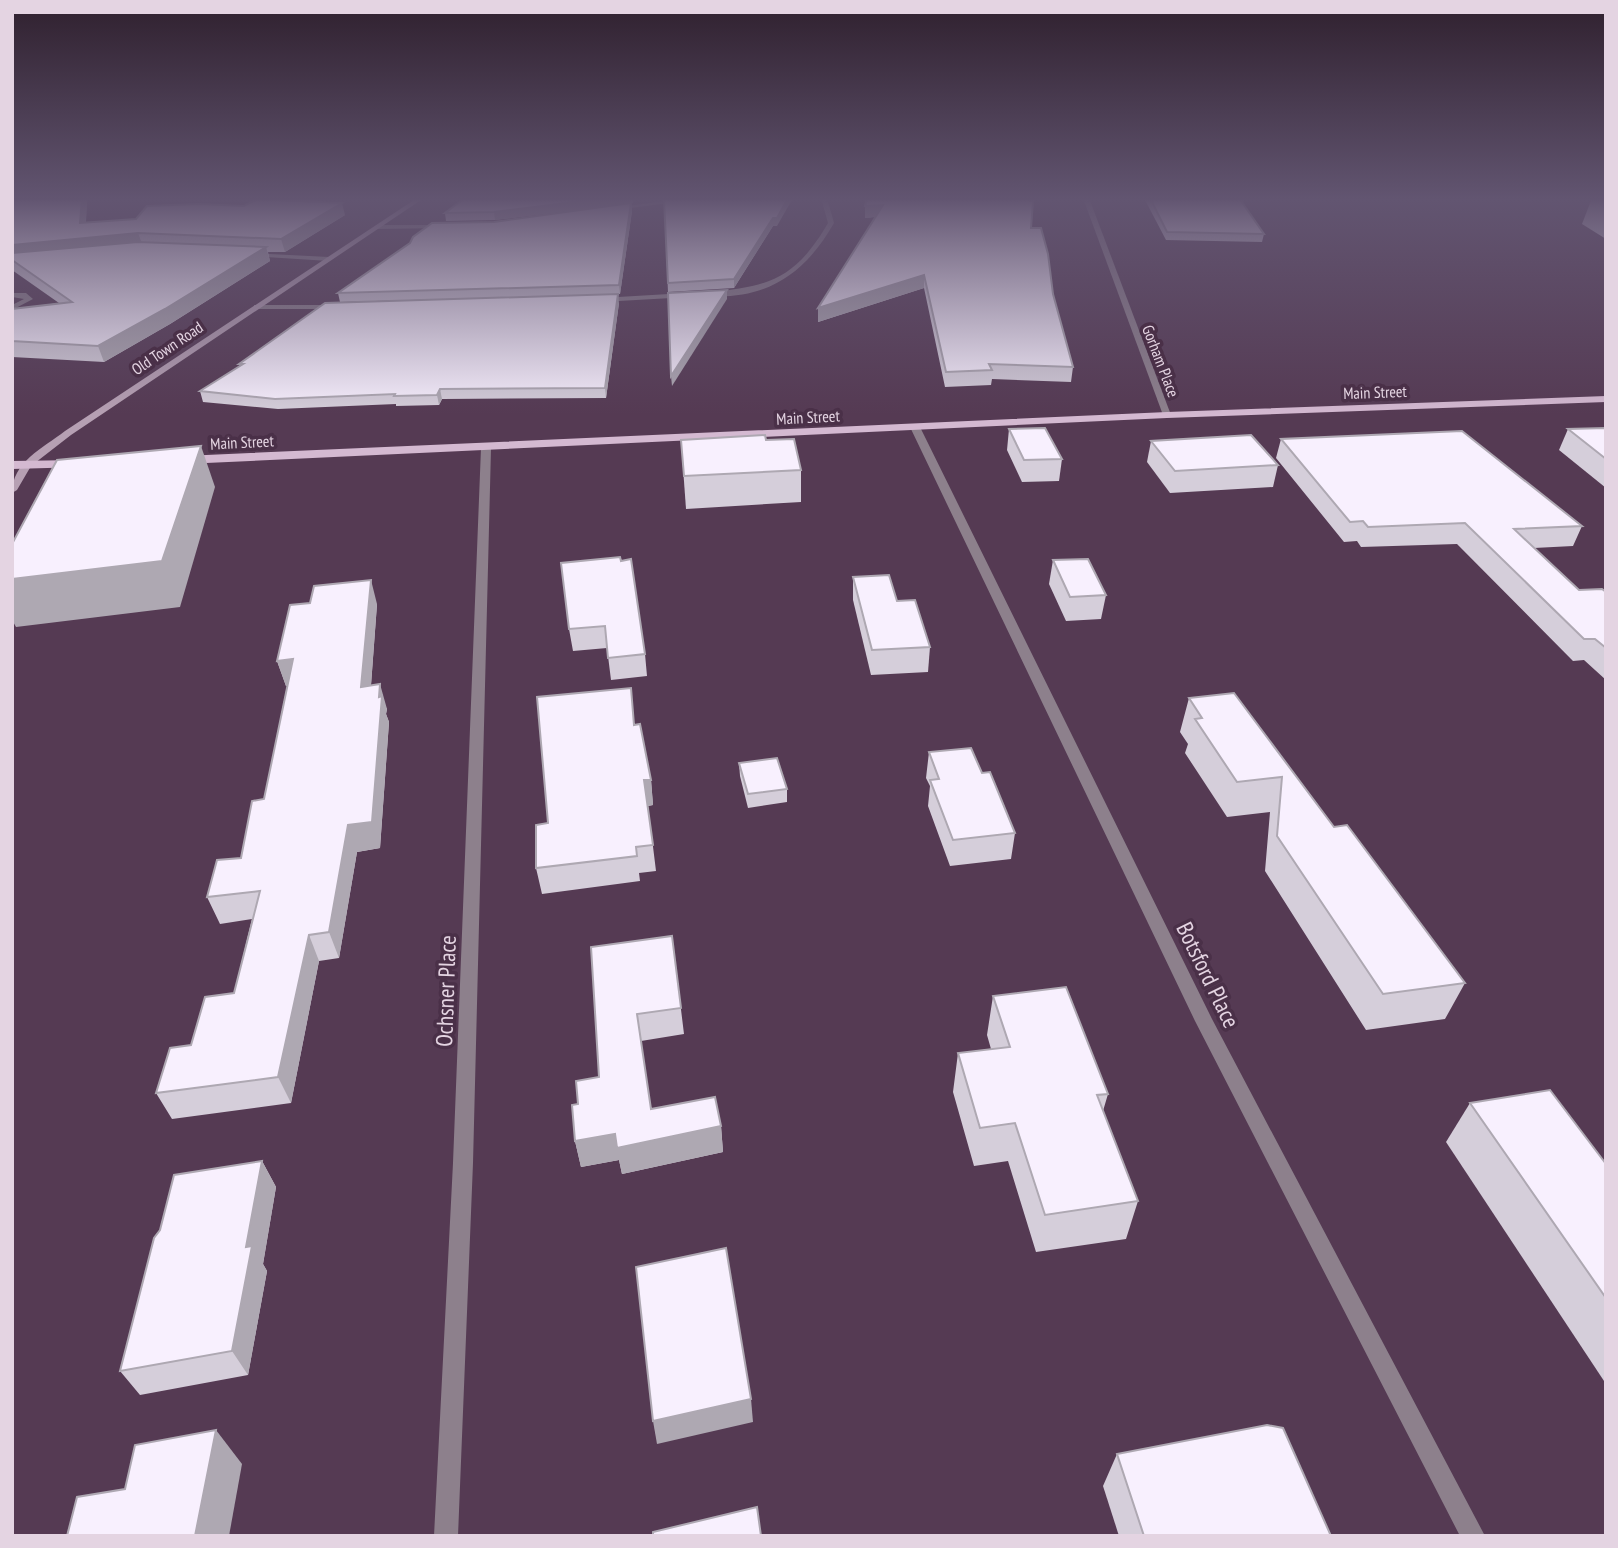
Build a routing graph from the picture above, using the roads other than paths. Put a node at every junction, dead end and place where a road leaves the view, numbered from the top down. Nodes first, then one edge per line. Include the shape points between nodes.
1 (311, 270) edge
2 (796, 270) edge
3 (1113, 270) edge
4 (12, 295) edge
5 (593, 301) edge
6 (257, 307) junction
7 (340, 307) edge
8 (12, 308) edge
9 (1606, 399) edge
10 (1167, 415) junction
11 (915, 427) junction
12 (486, 448) junction
13 (167, 461) edge
14 (27, 464) junction
15 (89, 464) edge
16 (12, 466) edge
17 (12, 490) edge
18 (446, 1536) edge
19 (1474, 1536) edge

1 - 6 main road, Old Town Road
2 - 5 street via 780,281 745,291
3 - 10 street, Gorham Place
4 - 8 street via 29,299
6 - 7 street
6 - 14 main road, Old Town Road
9 - 10 main road, Main Street
10 - 11 main road, Main Street
11 - 12 main road, Main Street
11 - 19 street, Botsford Place via 1204,1021
12 - 13 main road, Main Street
12 - 18 street, Ochsner Place
14 - 15 main road
14 - 16 main road
14 - 17 main road, Old Town Road

